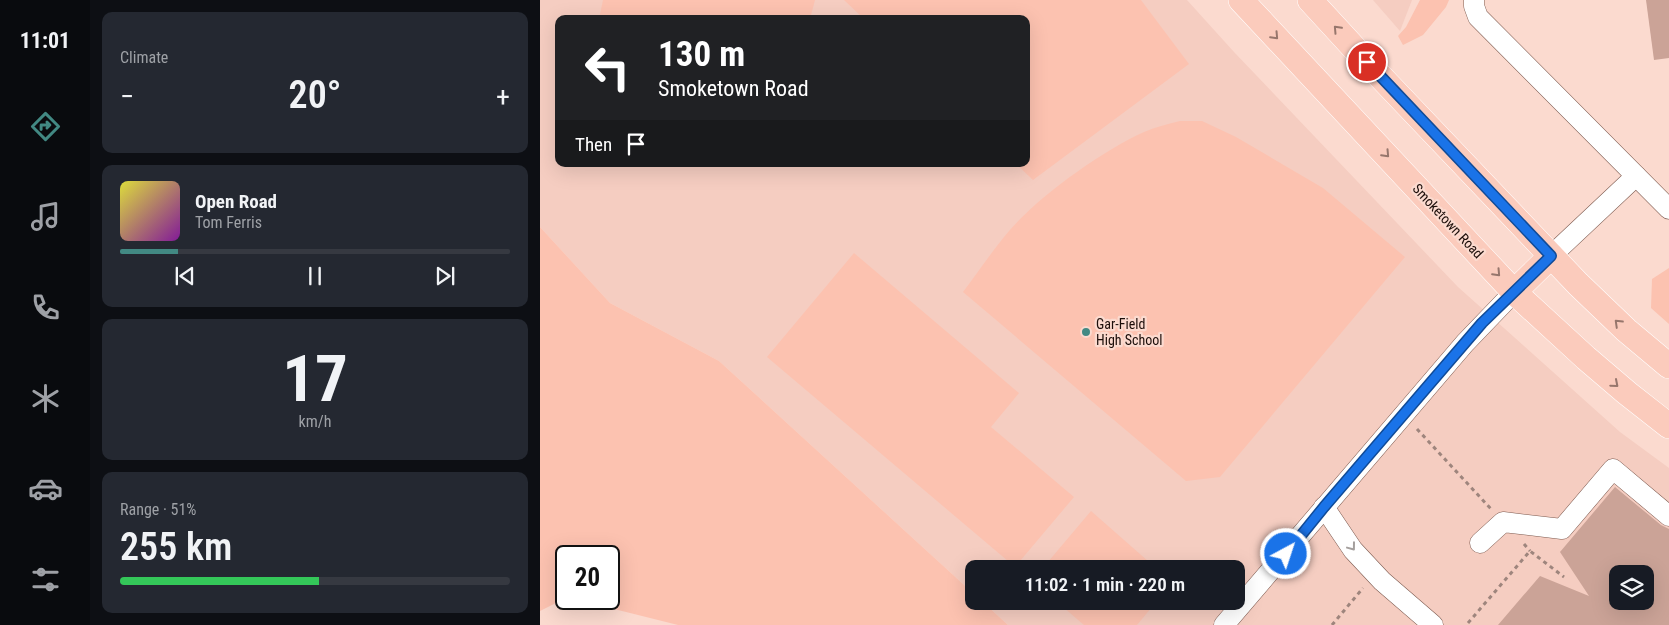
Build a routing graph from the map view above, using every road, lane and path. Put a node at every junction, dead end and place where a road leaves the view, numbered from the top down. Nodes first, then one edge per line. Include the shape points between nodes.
1 (1242, 0) edge
2 (1310, 0) edge
3 (1474, 0) edge
4 (1636, 176) junction
5 (1669, 209) edge
6 (1551, 256) junction
7 (1514, 292) junction
8 (1669, 366) edge
9 (1403, 415) junction
10 (1669, 426) edge
11 (1324, 507) junction
12 (1669, 516) edge
13 (1503, 522) junction
14 (1480, 543) dead end
15 (1530, 550) junction
16 (1564, 577) dead end
17 (1364, 588) dead end
18 (1468, 623) dead end
19 (1224, 625) edge
20 (1332, 625) edge
21 (1433, 625) edge

1 -> 7 main road, Smoketown Road
6 -> 2 main road
3 - 4 street via 1478,17
4 - 5 street
4 - 6 street
6 - 7 main road
8 -> 6 main road via 1626,330
7 - 9 street via 1482,323
7 -> 10 main road, Smoketown Road via 1592,364
9 - 11 street
9 - 13 path
11 - 19 street
11 -> 21 street via 1353,550 1382,581
12 - 13 street via 1613,469 1562,529
13 - 14 street
13 - 15 path
15 - 16 path
15 - 18 path
17 - 20 path

